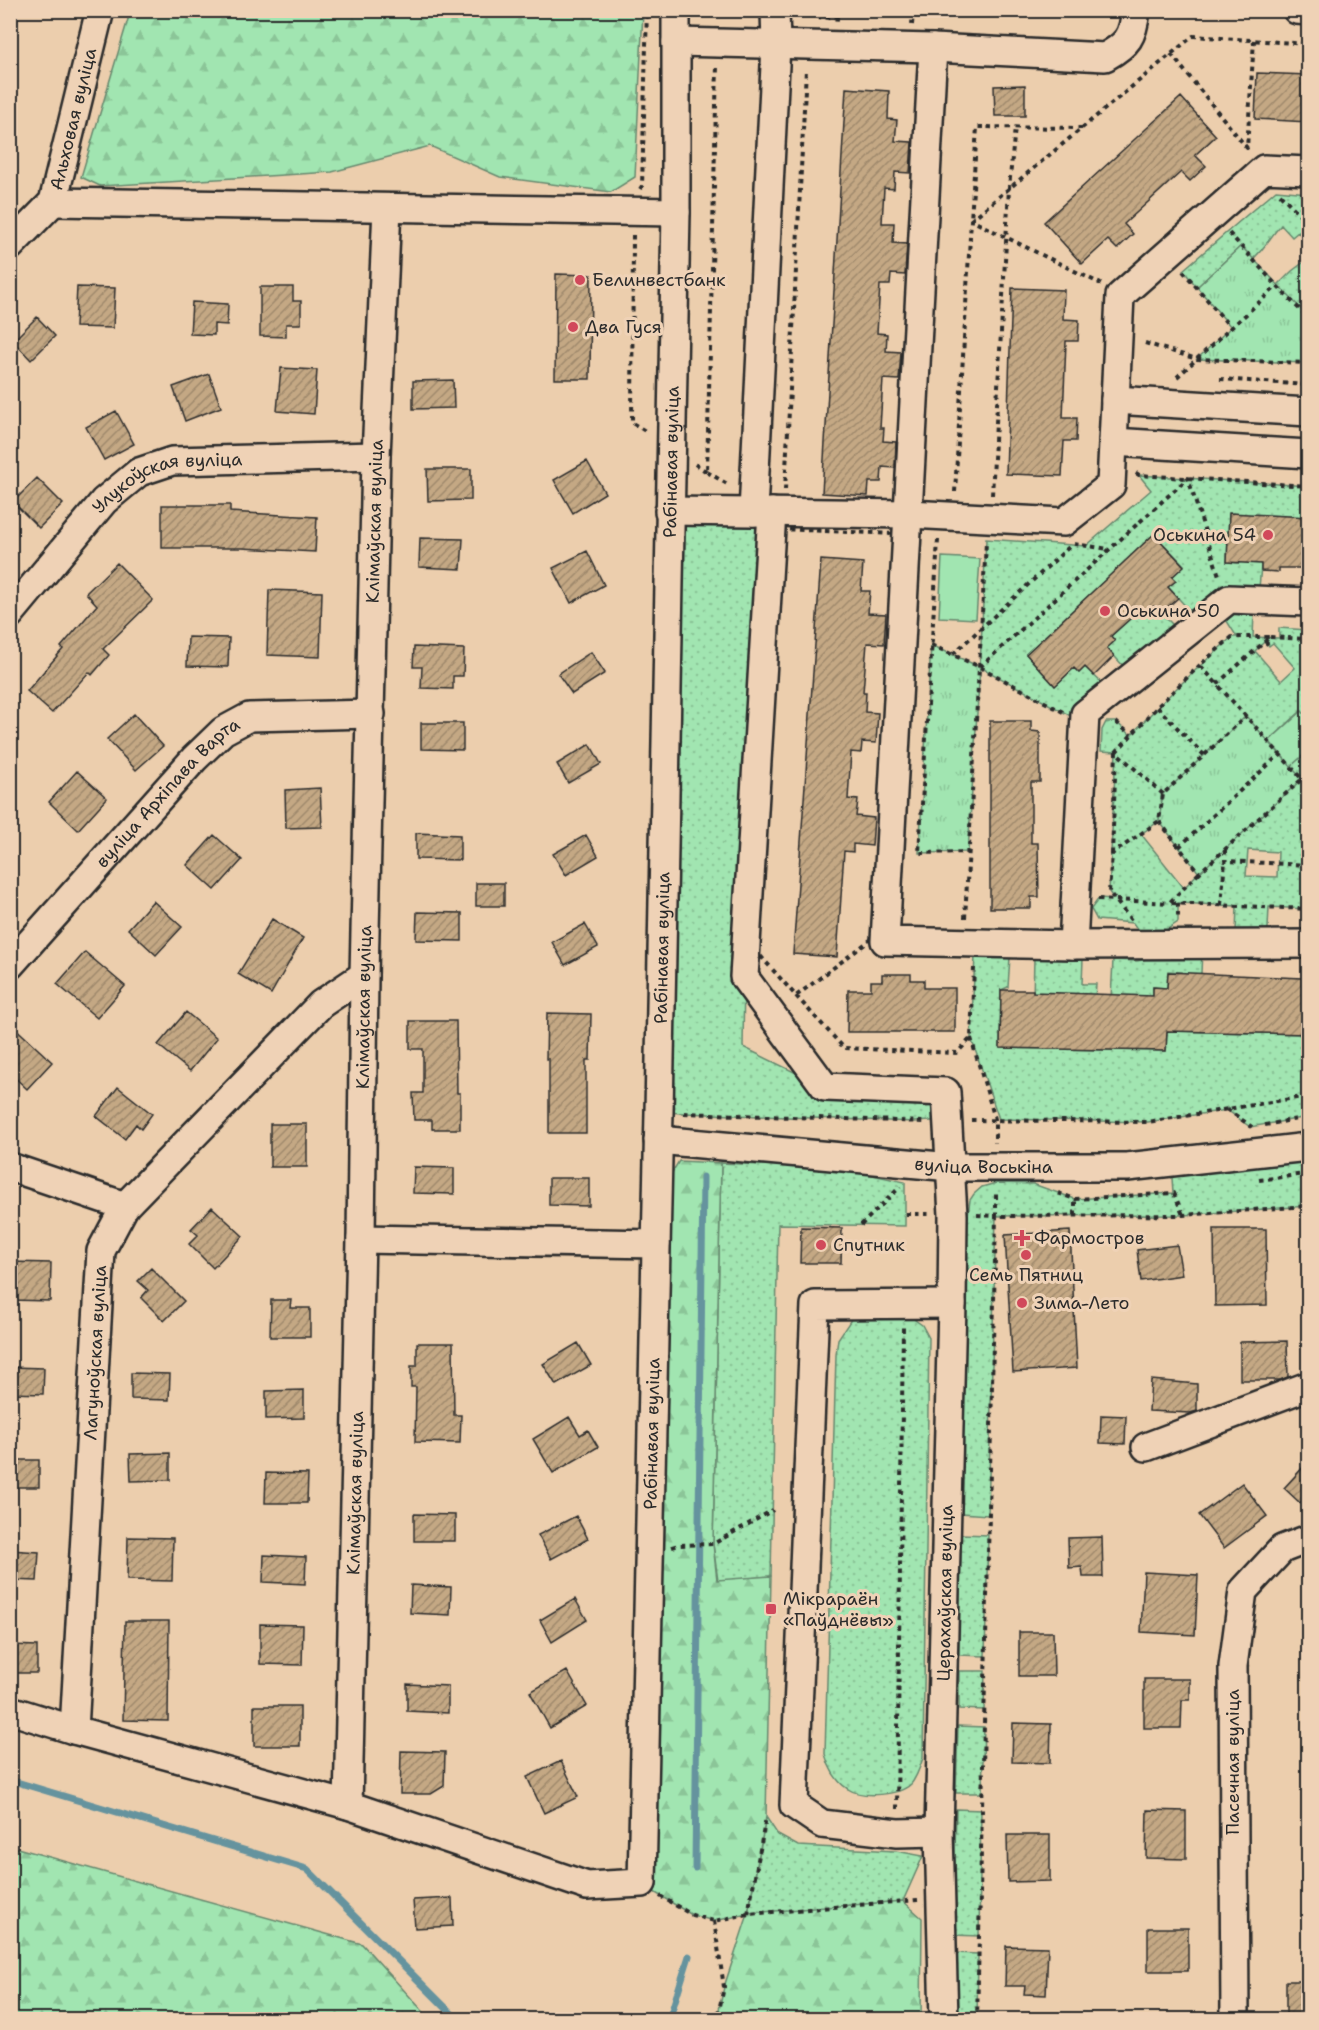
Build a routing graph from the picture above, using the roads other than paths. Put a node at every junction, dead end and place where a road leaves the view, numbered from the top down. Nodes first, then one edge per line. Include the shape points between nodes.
1 (100, 10) edge
2 (676, 10) edge
3 (775, 10) edge
4 (1136, 10) edge
5 (1297, 10) edge
6 (1308, 11) edge
7 (676, 42) junction
8 (776, 45) junction
9 (933, 48) junction
10 (1308, 171) edge
11 (53, 202) junction
12 (387, 208) junction
13 (675, 212) junction
14 (10, 246) edge
15 (1115, 400) junction
16 (1308, 412) edge
17 (1113, 448) junction
18 (1308, 454) edge
19 (376, 456) junction
20 (770, 507) junction
21 (669, 511) junction
22 (909, 514) junction
23 (1308, 602) edge
24 (10, 614) edge
25 (371, 714) junction
26 (1308, 944) edge
27 (1073, 945) junction
28 (10, 964) edge
29 (364, 975) junction
30 (658, 1140) junction
31 (1308, 1147) edge
32 (10, 1167) edge
33 (951, 1167) junction
34 (125, 1206) junction
35 (361, 1239) junction
36 (656, 1244) junction
37 (952, 1304) junction
38 (1308, 1386) edge
39 (1146, 1447) dead end
40 (1308, 1539) edge
41 (10, 1710) edge
42 (74, 1730) junction
43 (348, 1805) junction
44 (939, 1832) junction
45 (944, 2019) edge
46 (1235, 2019) edge

1 - 11 street, Альховая вуліца
2 - 7 street, Рабінавая вуліца
3 - 8 street
4 - 9 street via 1134,26 1124,47 1105,57
5 - 6 street
7 - 8 street
7 - 13 street, Рабінавая вуліца
8 - 9 street
8 - 20 street
9 - 22 street
10 - 15 street via 1264,169 1120,296
11 - 12 street
11 - 14 street, Альховая вуліца
12 - 13 street
12 - 19 street, Клімаўская вуліца
13 - 21 street, Рабінавая вуліца
15 - 16 street
15 - 17 street
17 - 18 street
17 - 22 street via 1111,485 1064,522
19 - 24 street, Улукоўская вуліца via 172,461 139,472 104,501
19 - 25 street, Клімаўская вуліца
20 - 21 street
20 - 22 street
20 - 33 street, Церахаўская вуліца via 744,977 825,1087 946,1092
21 - 30 street, Рабінавая вуліца
22 - 27 street via 885,941
23 - 27 street via 1229,599 1085,714
25 - 28 street, вуліца Архіпава Варта via 249,717 223,731
25 - 29 street, Клімаўская вуліца
26 - 27 street
29 - 34 street, Лагуноўская вуліца via 321,1004
29 - 35 street, Клімаўская вуліца
30 - 33 street, вуліца Воськіна
30 - 36 street, Рабінавая вуліца
31 - 33 street, вуліца Воськіна via 1127,1167
32 - 34 street
33 - 37 street, Церахаўская вуліца
34 - 42 street, Лагуноўская вуліца via 101,1251
35 - 36 street
35 - 43 street, Клімаўская вуліца
36 - 43 street, Рабінавая вуліца via 642,1883 586,1886
37 - 44 street, Церахаўская вуліца
37 - 44 street via 815,1305 794,1805 822,1824 897,1833
38 - 39 street
40 - 46 street, Пасечная вуліца via 1282,1550 1243,1591 1233,1666
41 - 42 street
42 - 43 street
44 - 45 street, Церахаўская вуліца

